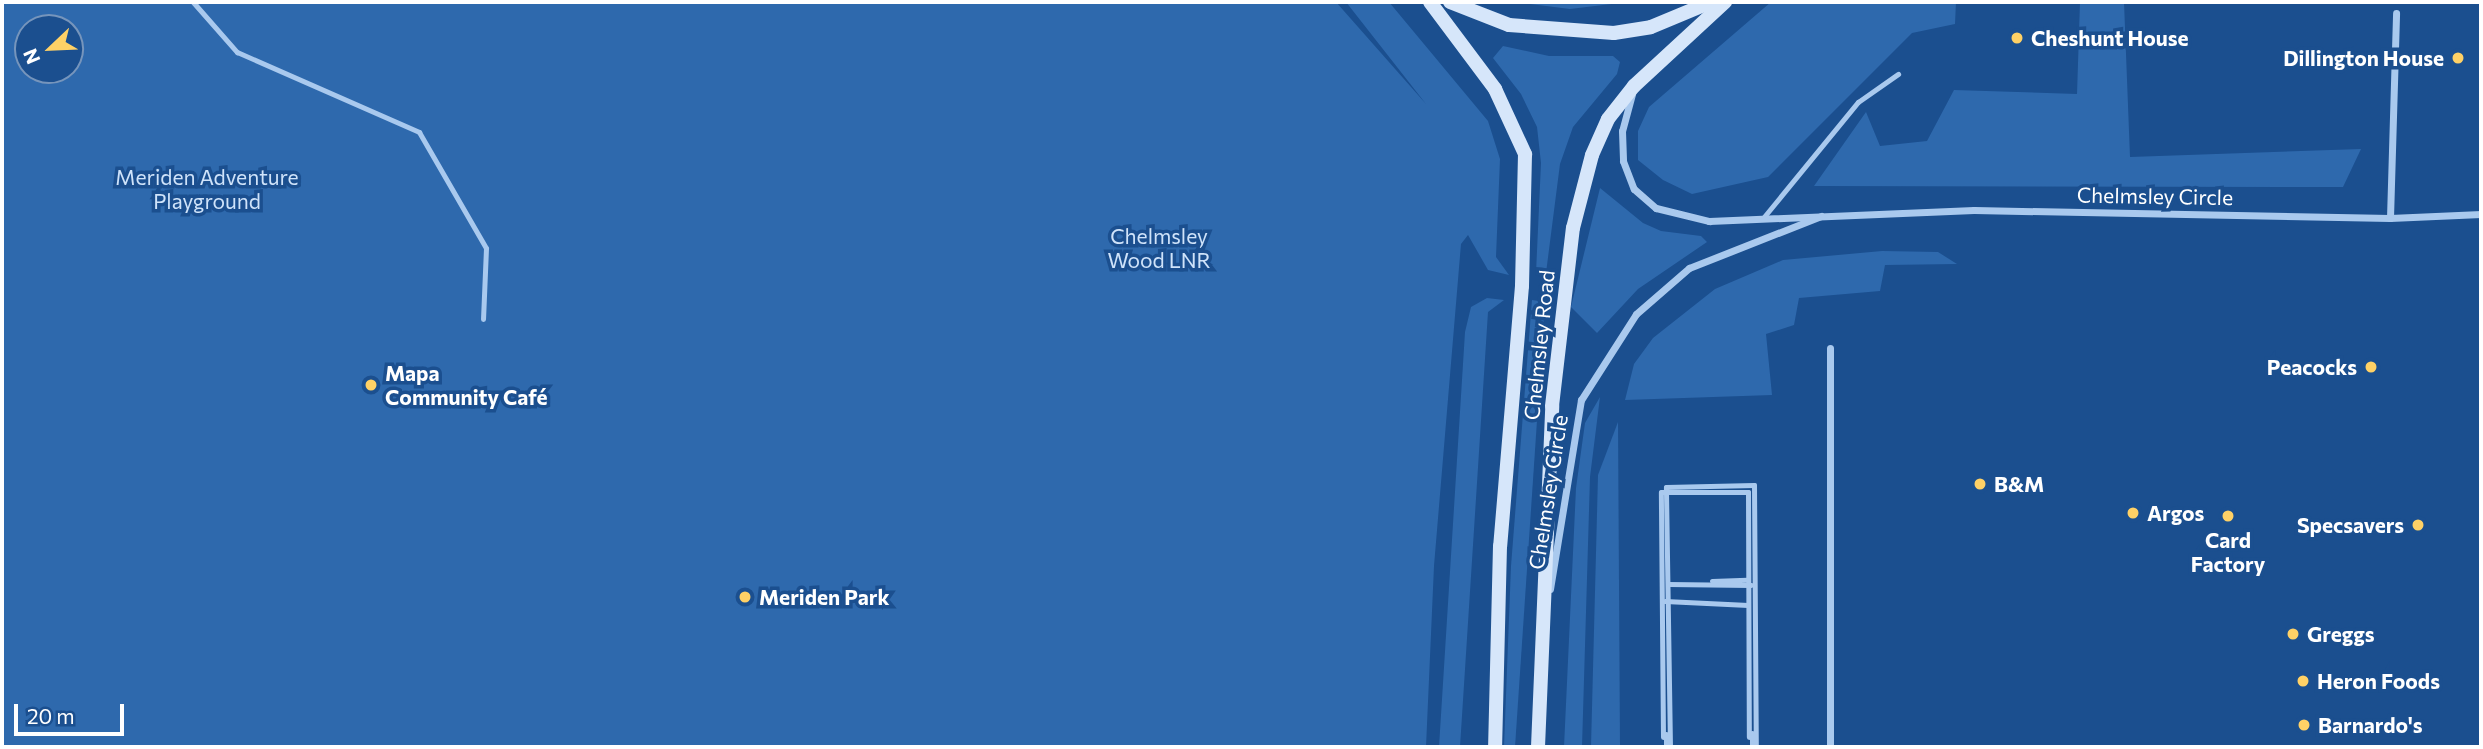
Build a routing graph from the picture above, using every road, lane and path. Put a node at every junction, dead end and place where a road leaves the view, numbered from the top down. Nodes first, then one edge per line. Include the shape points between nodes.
1 (194, 2) edge
2 (1430, 2) edge
3 (1450, 2) edge
4 (1711, 2) edge
5 (1726, 2) edge
6 (2396, 13) dead end
7 (1898, 74) dead end
8 (1634, 86) junction
9 (1829, 213) junction
10 (2481, 214) edge
11 (1763, 218) junction
12 (2390, 218) junction
13 (483, 319) dead end
14 (1830, 348) dead end
15 (1749, 582) junction
16 (1666, 583) junction
17 (1667, 603) junction
18 (1749, 606) junction
19 (1539, 658) junction
20 (1495, 747) edge
21 (1538, 747) edge
22 (1666, 747) edge
23 (1752, 747) edge
24 (1830, 747) edge

1 - 13 lane via 237,52 419,132 486,248
2 - 20 street, Chelmsley Road via 1495,89 1525,154 1522,286 1500,546
3 - 4 street via 1510,24 1614,33 1650,27
5 - 8 street, Chelmsley Road
6 - 12 street
7 - 11 lane via 1858,102
8 - 11 street, Chelmsley Circle via 1622,131 1623,161 1634,189 1656,208 1709,221
8 - 19 street, Chelmsley Road via 1608,119 1592,155 1573,228 1552,406
9 - 11 street, Chelmsley Circle
9 - 12 street, Chelmsley Circle via 1974,210
9 - 19 street, Chelmsley Circle via 1689,268 1636,314 1581,400
10 - 12 street, Chelmsley Circle
14 - 24 street
15 - 16 lane
15 - 16 lane via 1751,488 1663,490
15 - 18 lane
15 - 22 lane via 1748,492 1661,492
16 - 17 lane
16 - 23 lane via 1666,487 1754,485
17 - 18 lane
17 - 22 lane
18 - 23 lane
19 - 21 street, Chelmsley Road

